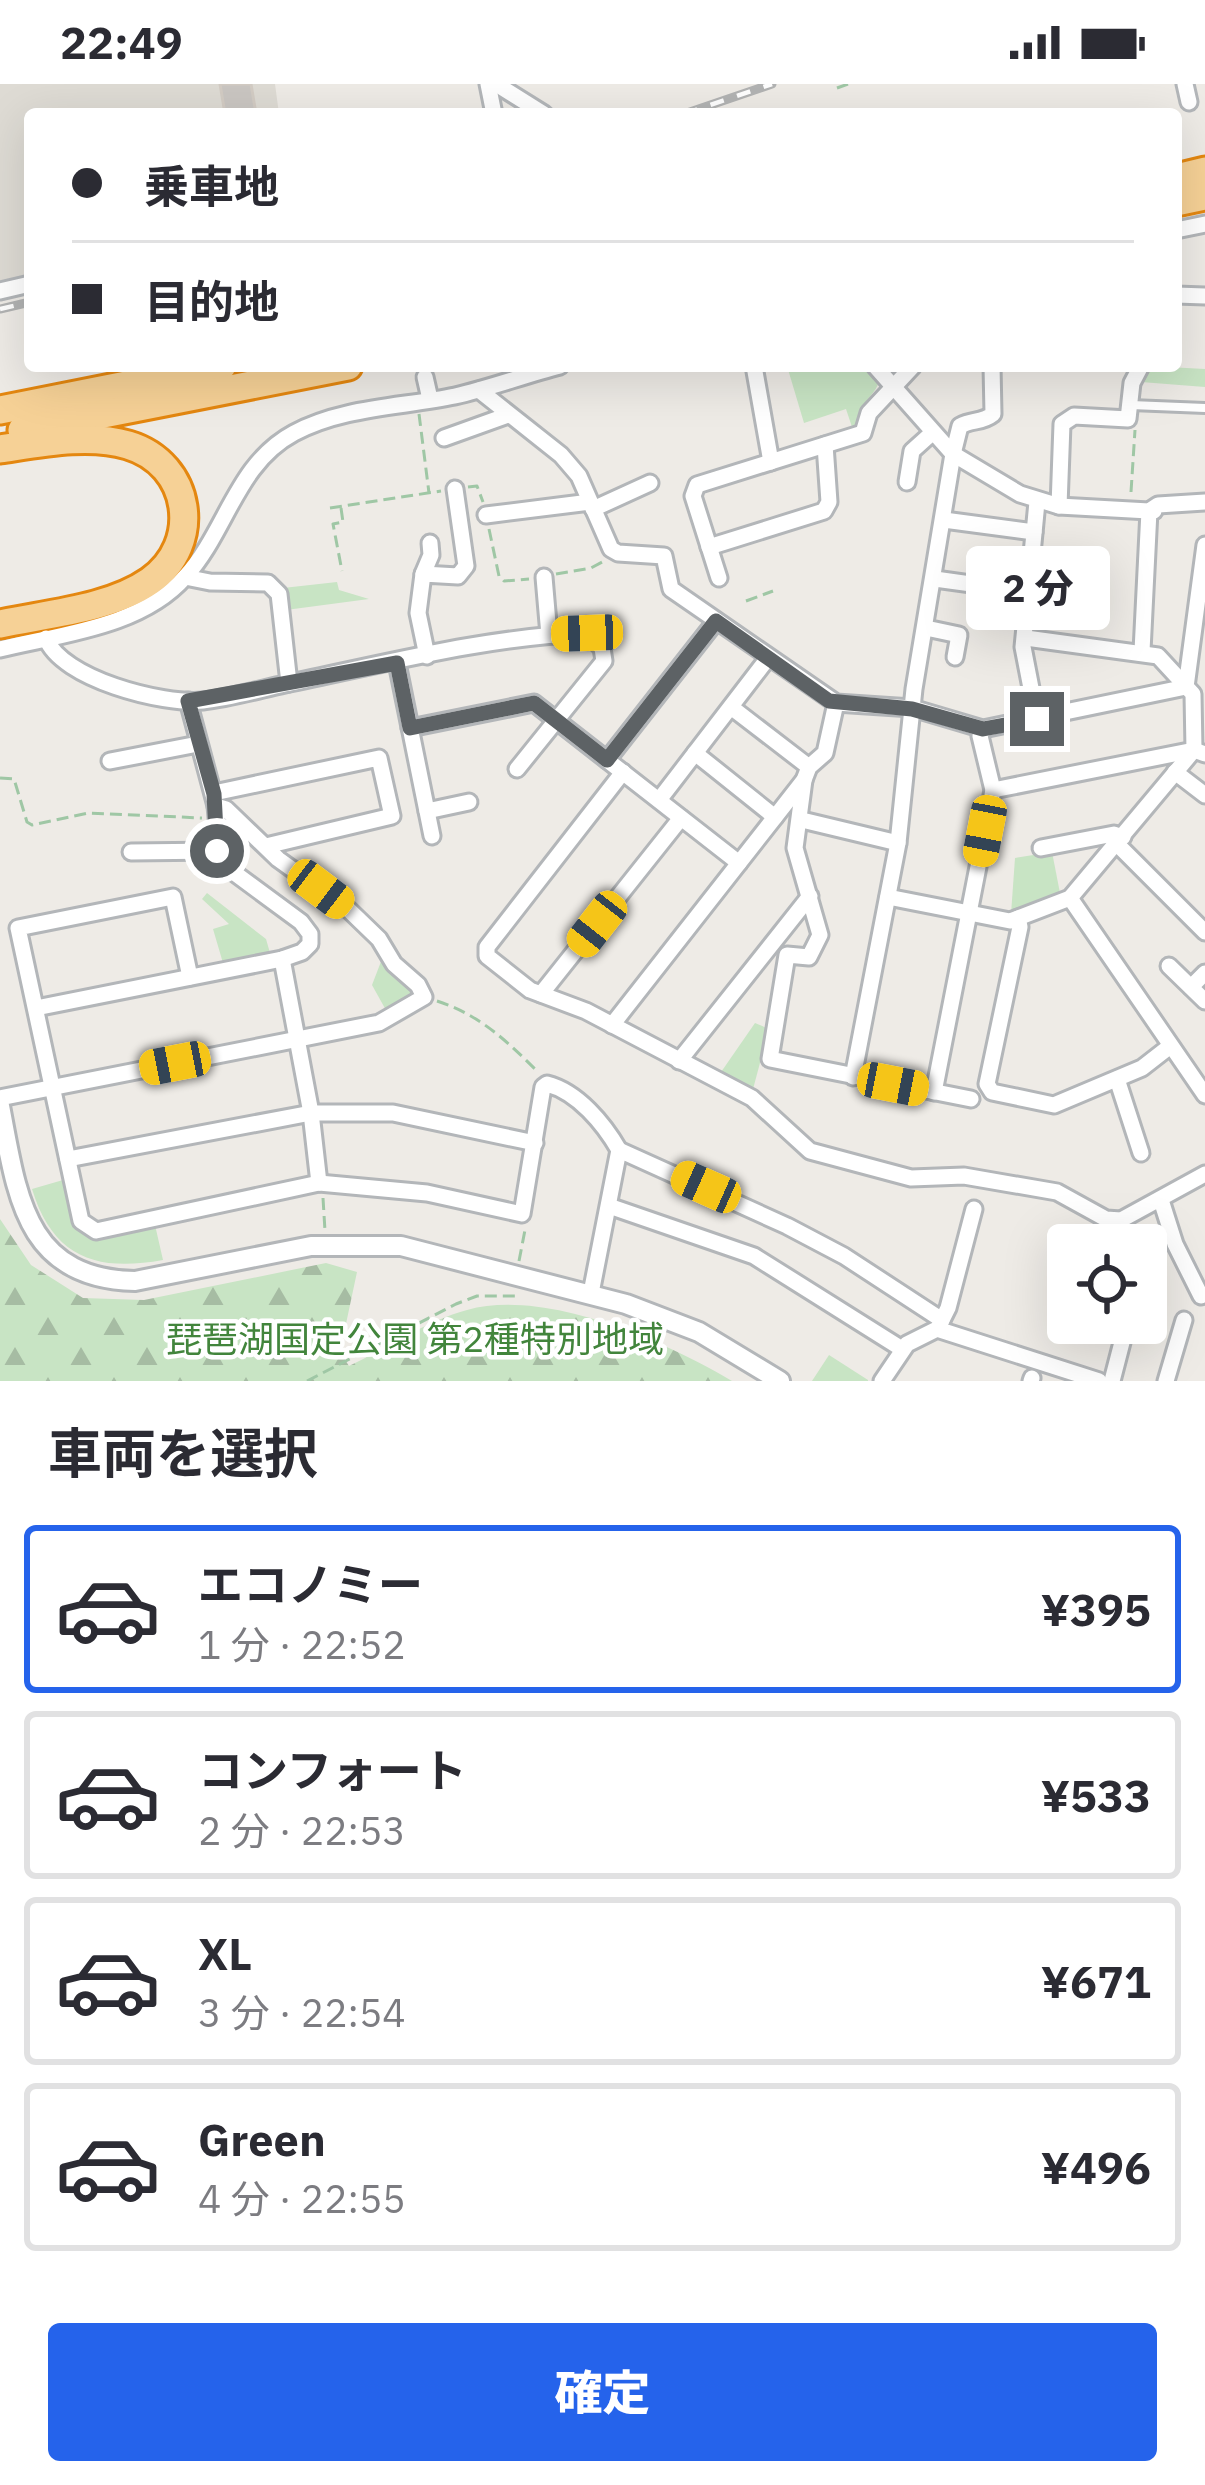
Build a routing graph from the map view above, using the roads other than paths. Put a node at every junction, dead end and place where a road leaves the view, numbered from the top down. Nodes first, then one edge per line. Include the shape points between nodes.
1 (492, 84) edge
2 (1185, 84) edge
3 (1189, 102) dead end
4 (534, 108) edge
5 (192, 372) edge
6 (316, 372) edge
7 (540, 372) edge
8 (755, 372) edge
9 (880, 372) edge
10 (906, 372) edge
11 (992, 372) edge
12 (1138, 372) edge
13 (425, 377) dead end
14 (892, 385) junction
15 (479, 390) junction
16 (424, 400) junction
17 (1205, 408) edge
18 (0, 410) edge
19 (1129, 412) junction
20 (508, 415) junction
21 (932, 433) junction
22 (0, 434) edge
23 (444, 438) dead end
24 (825, 445) junction
25 (0, 449) edge
26 (952, 454) junction
27 (770, 462) junction
28 (908, 482) dead end
29 (650, 483) dead end
30 (455, 489) road end
31 (1036, 502) junction
32 (591, 505) junction
33 (1059, 506) junction
34 (1205, 506) edge
35 (1149, 511) junction
36 (486, 515) road end
37 (944, 520) junction
38 (1034, 532) junction
39 (430, 543) dead end
40 (1205, 545) edge
41 (709, 547) junction
42 (423, 574) junction
43 (185, 577) junction
44 (544, 577) road end
45 (719, 578) dead end
46 (935, 579) junction
47 (1029, 592) junction
48 (716, 621) junction
49 (0, 624) edge
50 (926, 628) junction
51 (549, 634) junction
52 (46, 638) junction
53 (1026, 638) junction
54 (0, 649) edge
55 (1142, 651) junction
56 (428, 656) junction
57 (956, 657) dead end
58 (768, 658) junction
59 (397, 663) junction
60 (289, 683) junction
61 (1194, 695) edge
62 (188, 701) junction
63 (836, 703) junction
64 (731, 707) junction
65 (912, 709) junction
66 (1037, 719) junction
67 (557, 722) junction
68 (410, 728) junction
69 (983, 729) junction
70 (198, 744) junction
71 (1199, 752) edge
72 (695, 753) junction
73 (110, 760) dead end
74 (607, 760) junction
75 (517, 769) dead end
76 (623, 772) junction
77 (1175, 772) junction
78 (807, 773) junction
79 (993, 790) junction
80 (1205, 795) edge
81 (659, 800) junction
82 (469, 802) dead end
83 (215, 807) junction
84 (427, 811) junction
85 (775, 817) junction
86 (681, 818) junction
87 (802, 820) junction
88 (432, 836) dead end
89 (1120, 840) junction
90 (898, 843) junction
91 (266, 846) junction
92 (1041, 848) dead end
93 (217, 851) junction
94 (131, 852) dead end
95 (739, 863) junction
96 (811, 896) junction
97 (888, 897) junction
98 (1070, 898) junction
99 (969, 913) junction
100 (1018, 918) junction
101 (1205, 932) edge
102 (281, 959) junction
103 (1169, 966) dead end
104 (1205, 973) edge
105 (190, 977) junction
106 (1191, 987) junction
107 (541, 994) junction
108 (1205, 1001) edge
109 (36, 1008) junction
110 (612, 1024) junction
111 (296, 1038) junction
112 (1169, 1047) junction
113 (679, 1061) junction
114 (853, 1077) junction
115 (1117, 1079) junction
116 (53, 1088) junction
117 (934, 1092) junction
118 (1205, 1095) edge
119 (971, 1100) dead end
120 (0, 1102) edge
121 (311, 1113) junction
122 (535, 1143) junction
123 (619, 1150) junction
124 (1141, 1153) dead end
125 (68, 1159) junction
126 (1205, 1174) edge
127 (321, 1184) junction
128 (1161, 1200) junction
129 (609, 1206) junction
130 (974, 1209) dead end
131 (591, 1294) junction
132 (1201, 1296) dead end
133 (1184, 1320) dead end
134 (940, 1325) junction
135 (1122, 1344) edge
136 (902, 1349) junction
137 (780, 1381) edge
138 (882, 1381) edge
139 (1099, 1381) edge
140 (1112, 1381) edge
141 (1166, 1381) edge

1 - 4 street
2 - 3 street
5 - 18 highway
6 - 22 highway
7 - 15 street
8 - 27 street
9 - 14 street
10 - 14 street
11 - 26 street via 993,414 961,426
12 - 19 street
13 - 16 street
14 - 21 street
14 - 24 street via 863,433
15 - 16 street
15 - 20 street
16 - 43 street via 328,419 268,451
17 - 19 lane
19 - 33 street via 1061,424
20 - 23 street
20 - 32 street via 561,455
21 - 26 street
21 - 28 street via 912,451
24 - 27 street
24 - 41 street via 824,511
25 - 49 highway via 127,444 169,472 186,514 175,558 146,585
26 - 31 street
26 - 37 street
27 - 41 street via 697,485 693,496
29 - 32 street
30 - 42 street via 466,566 458,575
31 - 33 street
31 - 38 street
32 - 36 street
32 - 48 street via 611,549 664,556 671,589
33 - 35 street
34 - 35 street
35 - 55 street
37 - 38 street
37 - 46 street
38 - 47 street
39 - 42 street
40 - 61 street
41 - 45 street
42 - 56 street via 418,613
43 - 52 street via 132,615
43 - 60 street via 268,583 279,594
44 - 51 street
46 - 47 street
46 - 50 street
47 - 53 street
48 - 58 street
48 - 74 street
50 - 57 street via 958,635
50 - 65 street
51 - 56 street
51 - 67 street via 587,633 604,662
52 - 54 street
52 - 62 street via 59,657 107,683
53 - 55 street
53 - 66 street
55 - 61 street via 1158,656
56 - 59 street
58 - 63 street
58 - 64 street
59 - 60 street
59 - 68 street
60 - 62 street
61 - 66 street
61 - 71 street
62 - 70 street
63 - 65 street
63 - 78 street via 826,753
64 - 72 street
64 - 78 street
65 - 69 street
65 - 90 street
66 - 69 street
67 - 68 street via 534,703
67 - 74 street
67 - 75 street
68 - 84 street
69 - 79 street
70 - 73 street
70 - 83 street
71 - 77 street
71 - 79 street
72 - 81 street
72 - 85 street
74 - 76 street
76 - 81 street
76 - 107 street via 487,947 487,956
77 - 80 street
77 - 89 street
78 - 85 street
78 - 87 street
79 - 99 street
81 - 86 street
82 - 84 street
83 - 91 street
83 - 91 street via 379,758 392,816
83 - 93 street
84 - 88 street
85 - 95 street
86 - 95 street
86 - 107 street
87 - 90 street
87 - 96 street via 795,848
89 - 92 street via 1114,834
89 - 98 street
89 - 101 street
90 - 97 street
91 - 111 street via 349,910 424,997 379,1023
93 - 94 street
93 - 102 street via 221,863 310,934 302,952
95 - 110 street
96 - 113 street
96 - 114 street via 820,935 809,957 787,955 768,1054
97 - 99 street
97 - 114 street
98 - 100 street
98 - 112 street
99 - 100 street
99 - 117 street
100 - 115 street via 987,1084 992,1092 1054,1105
102 - 105 street
102 - 111 street
103 - 106 street
104 - 106 street
105 - 109 street
105 - 109 street via 173,897 40,923 18,928
106 - 108 street
107 - 110 street
109 - 116 street
110 - 113 street
111 - 116 street
111 - 121 street
112 - 115 street
112 - 118 street
113 - 128 street via 769,1110 810,1151 832,1160 911,1178 964,1176 1057,1192 1106,1219
114 - 117 street
115 - 124 street
116 - 120 street
116 - 125 street
117 - 119 street
120 - 131 street via 25,1216 46,1248 83,1274 135,1281 310,1246 370,1244
121 - 122 street via 393,1113
121 - 125 street
121 - 127 street
122 - 123 street via 547,1084 588,1110
122 - 127 street via 522,1214 427,1193
123 - 129 street
123 - 134 street via 844,1256
125 - 127 street via 81,1221 96,1231
126 - 128 street
128 - 132 street
129 - 131 street
129 - 136 street via 754,1256
130 - 134 street
131 - 137 street via 699,1332
133 - 141 street
134 - 136 street
134 - 139 street
135 - 140 street
136 - 138 street

